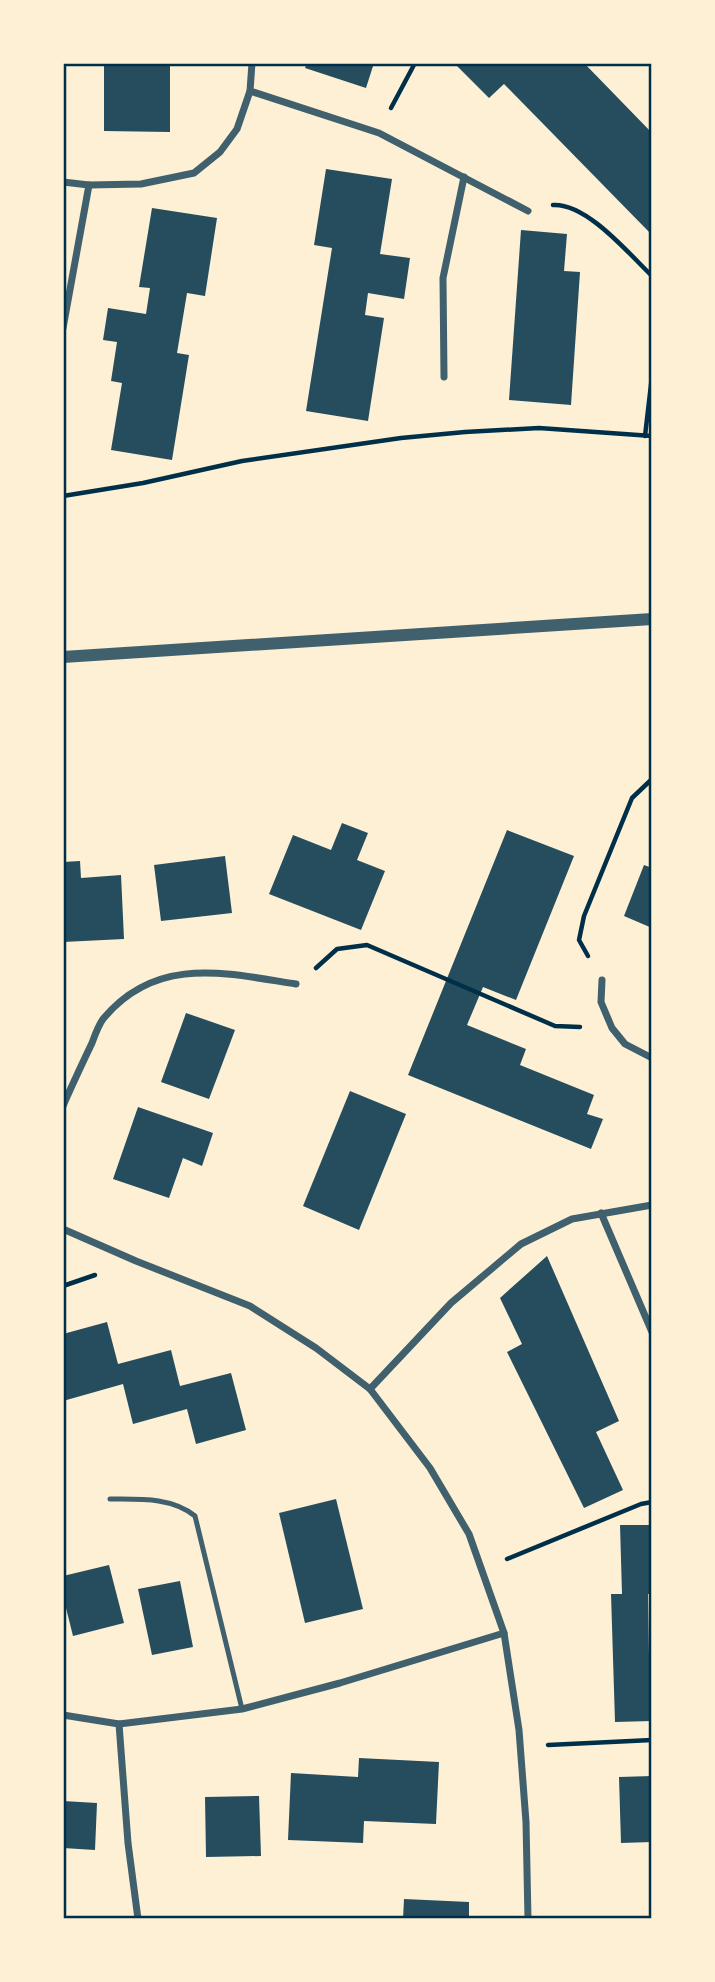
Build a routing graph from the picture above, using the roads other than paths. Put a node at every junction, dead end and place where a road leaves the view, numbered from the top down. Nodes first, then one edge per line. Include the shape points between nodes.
1 (251, 63) edge
2 (250, 91) junction
3 (464, 177) junction
4 (63, 182) edge
5 (89, 185) junction
6 (528, 211) road end
7 (63, 328) edge
8 (444, 377) dead end
9 (652, 620) edge
10 (63, 657) edge
11 (602, 980) road end
12 (296, 985) road end
13 (652, 1058) edge
14 (63, 1106) edge
15 (652, 1205) edge
16 (601, 1213) junction
17 (63, 1229) edge
18 (652, 1332) edge
19 (370, 1389) junction
20 (110, 1499) dead end
21 (503, 1633) junction
22 (242, 1709) junction
23 (63, 1715) edge
24 (119, 1724) junction
25 (138, 1919) edge
26 (528, 1919) edge

1 - 2 street
2 - 3 street via 379,133
2 - 5 street via 237,129 220,152 194,173 141,184
3 - 6 street
3 - 8 street via 443,278
4 - 5 street
5 - 7 street
9 - 10 street
11 - 13 street via 601,1002 612,1028 625,1044
12 - 14 street via 200,972 161,978 129,994 102,1021
15 - 16 street
16 - 18 street
16 - 19 street via 572,1219 522,1244 451,1303
17 - 19 street via 250,1306
19 - 21 street via 430,1468 469,1534
20 - 22 lane via 172,1504 195,1517
21 - 22 street
21 - 26 street via 520,1746
22 - 24 street
23 - 24 street
24 - 25 street

